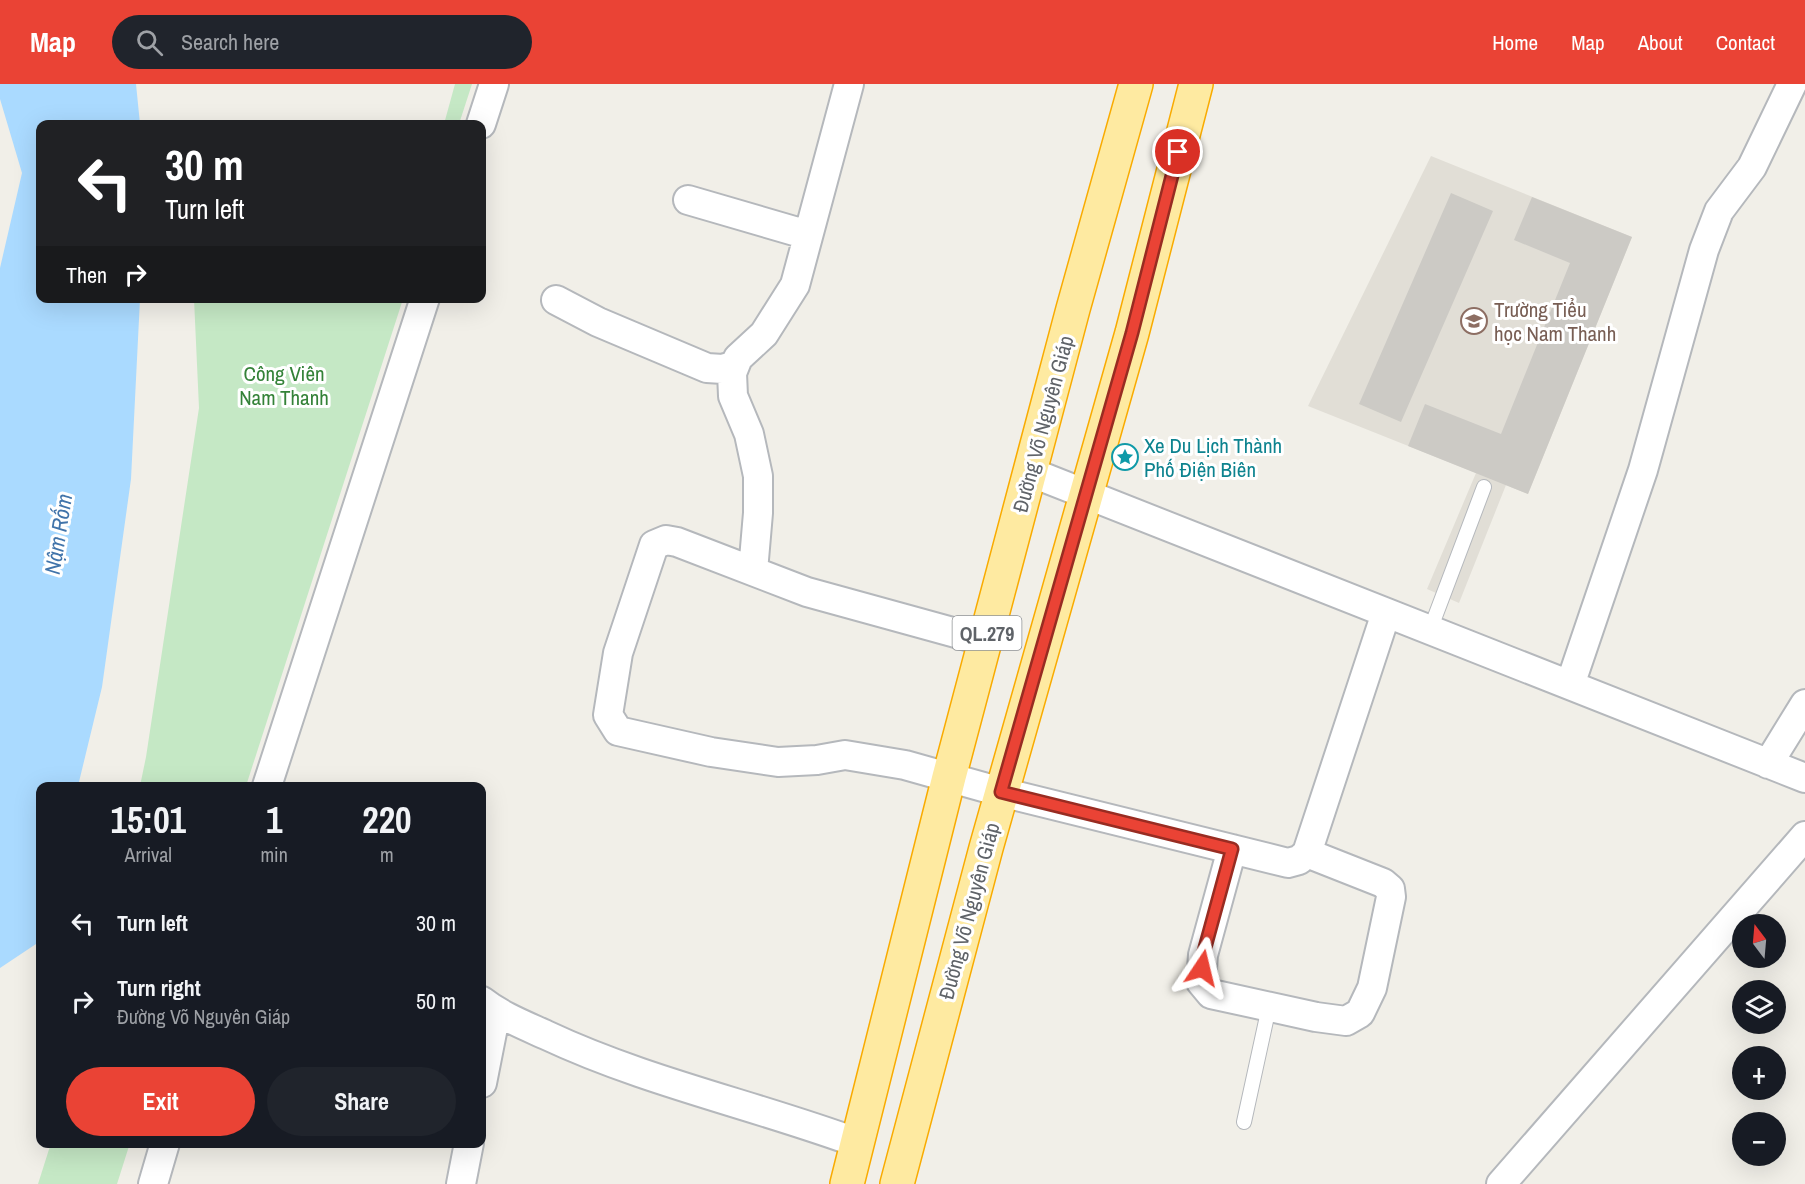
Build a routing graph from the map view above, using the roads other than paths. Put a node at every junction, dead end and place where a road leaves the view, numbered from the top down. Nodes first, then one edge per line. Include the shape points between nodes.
1 (494, 84) edge
2 (849, 84) edge
3 (1136, 84) edge
4 (1196, 84) edge
5 (1792, 84) edge
6 (482, 120) edge
7 (688, 200) dead end
8 (808, 235) junction
9 (556, 300) dead end
10 (422, 303) edge
11 (735, 365) junction
12 (1030, 472) junction
13 (1484, 487) dead end
14 (1086, 494) junction
15 (753, 571) junction
16 (1386, 613) junction
17 (1430, 630) junction
18 (985, 641) junction
19 (1570, 685) junction
20 (1805, 704) edge
21 (1768, 764) junction
22 (949, 777) junction
23 (1805, 778) edge
24 (268, 782) edge
25 (1001, 792) junction
26 (1805, 836) edge
27 (1232, 849) junction
28 (1307, 853) junction
29 (489, 1007) edge
30 (1269, 1007) junction
31 (486, 1040) edge
32 (1244, 1122) dead end
33 (858, 1143) junction
34 (164, 1148) edge
35 (468, 1148) edge
36 (153, 1184) edge
37 (460, 1184) edge
38 (847, 1184) edge
39 (897, 1184) edge
40 (1501, 1184) edge

1 - 6 street
2 - 8 street
3 - 12 highway, Đường Võ Nguyên Giáp / QL.279
4 - 14 highway, Đường Võ Nguyên Giáp / QL.279
5 - 19 street via 1752,167 1719,211 1704,250 1643,470
7 - 8 street
8 - 11 street via 795,285 764,334
9 - 11 street via 707,368
10 - 24 street
11 - 15 street via 733,396 758,476
12 - 14 street
12 - 18 highway, Đường Võ Nguyên Giáp / QL.279
13 - 17 lane
14 - 16 street
14 - 25 highway, Đường Võ Nguyên Giáp / QL.279
15 - 18 street via 807,592
15 - 22 street via 677,542 666,540 654,545 618,653 608,715 618,731 778,762 845,755
16 - 17 street
16 - 28 street
17 - 19 street
18 - 22 highway, Đường Võ Nguyên Giáp / QL.279
19 - 21 street
20 - 21 street
21 - 23 street
22 - 25 street
22 - 33 highway, Đường Võ Nguyên Giáp / QL.279
25 - 27 street
25 - 39 highway, Đường Võ Nguyên Giáp / QL.279
26 - 40 street
27 - 28 street via 1288,862
27 - 30 street via 1203,955 1201,982 1211,994
28 - 30 street via 1390,889 1372,988 1360,1013 1346,1021
29 - 31 street
29 - 33 street via 586,1054
30 - 32 lane
33 - 38 highway, Đường Võ Nguyên Giáp / QL.279
34 - 36 street
35 - 37 street

